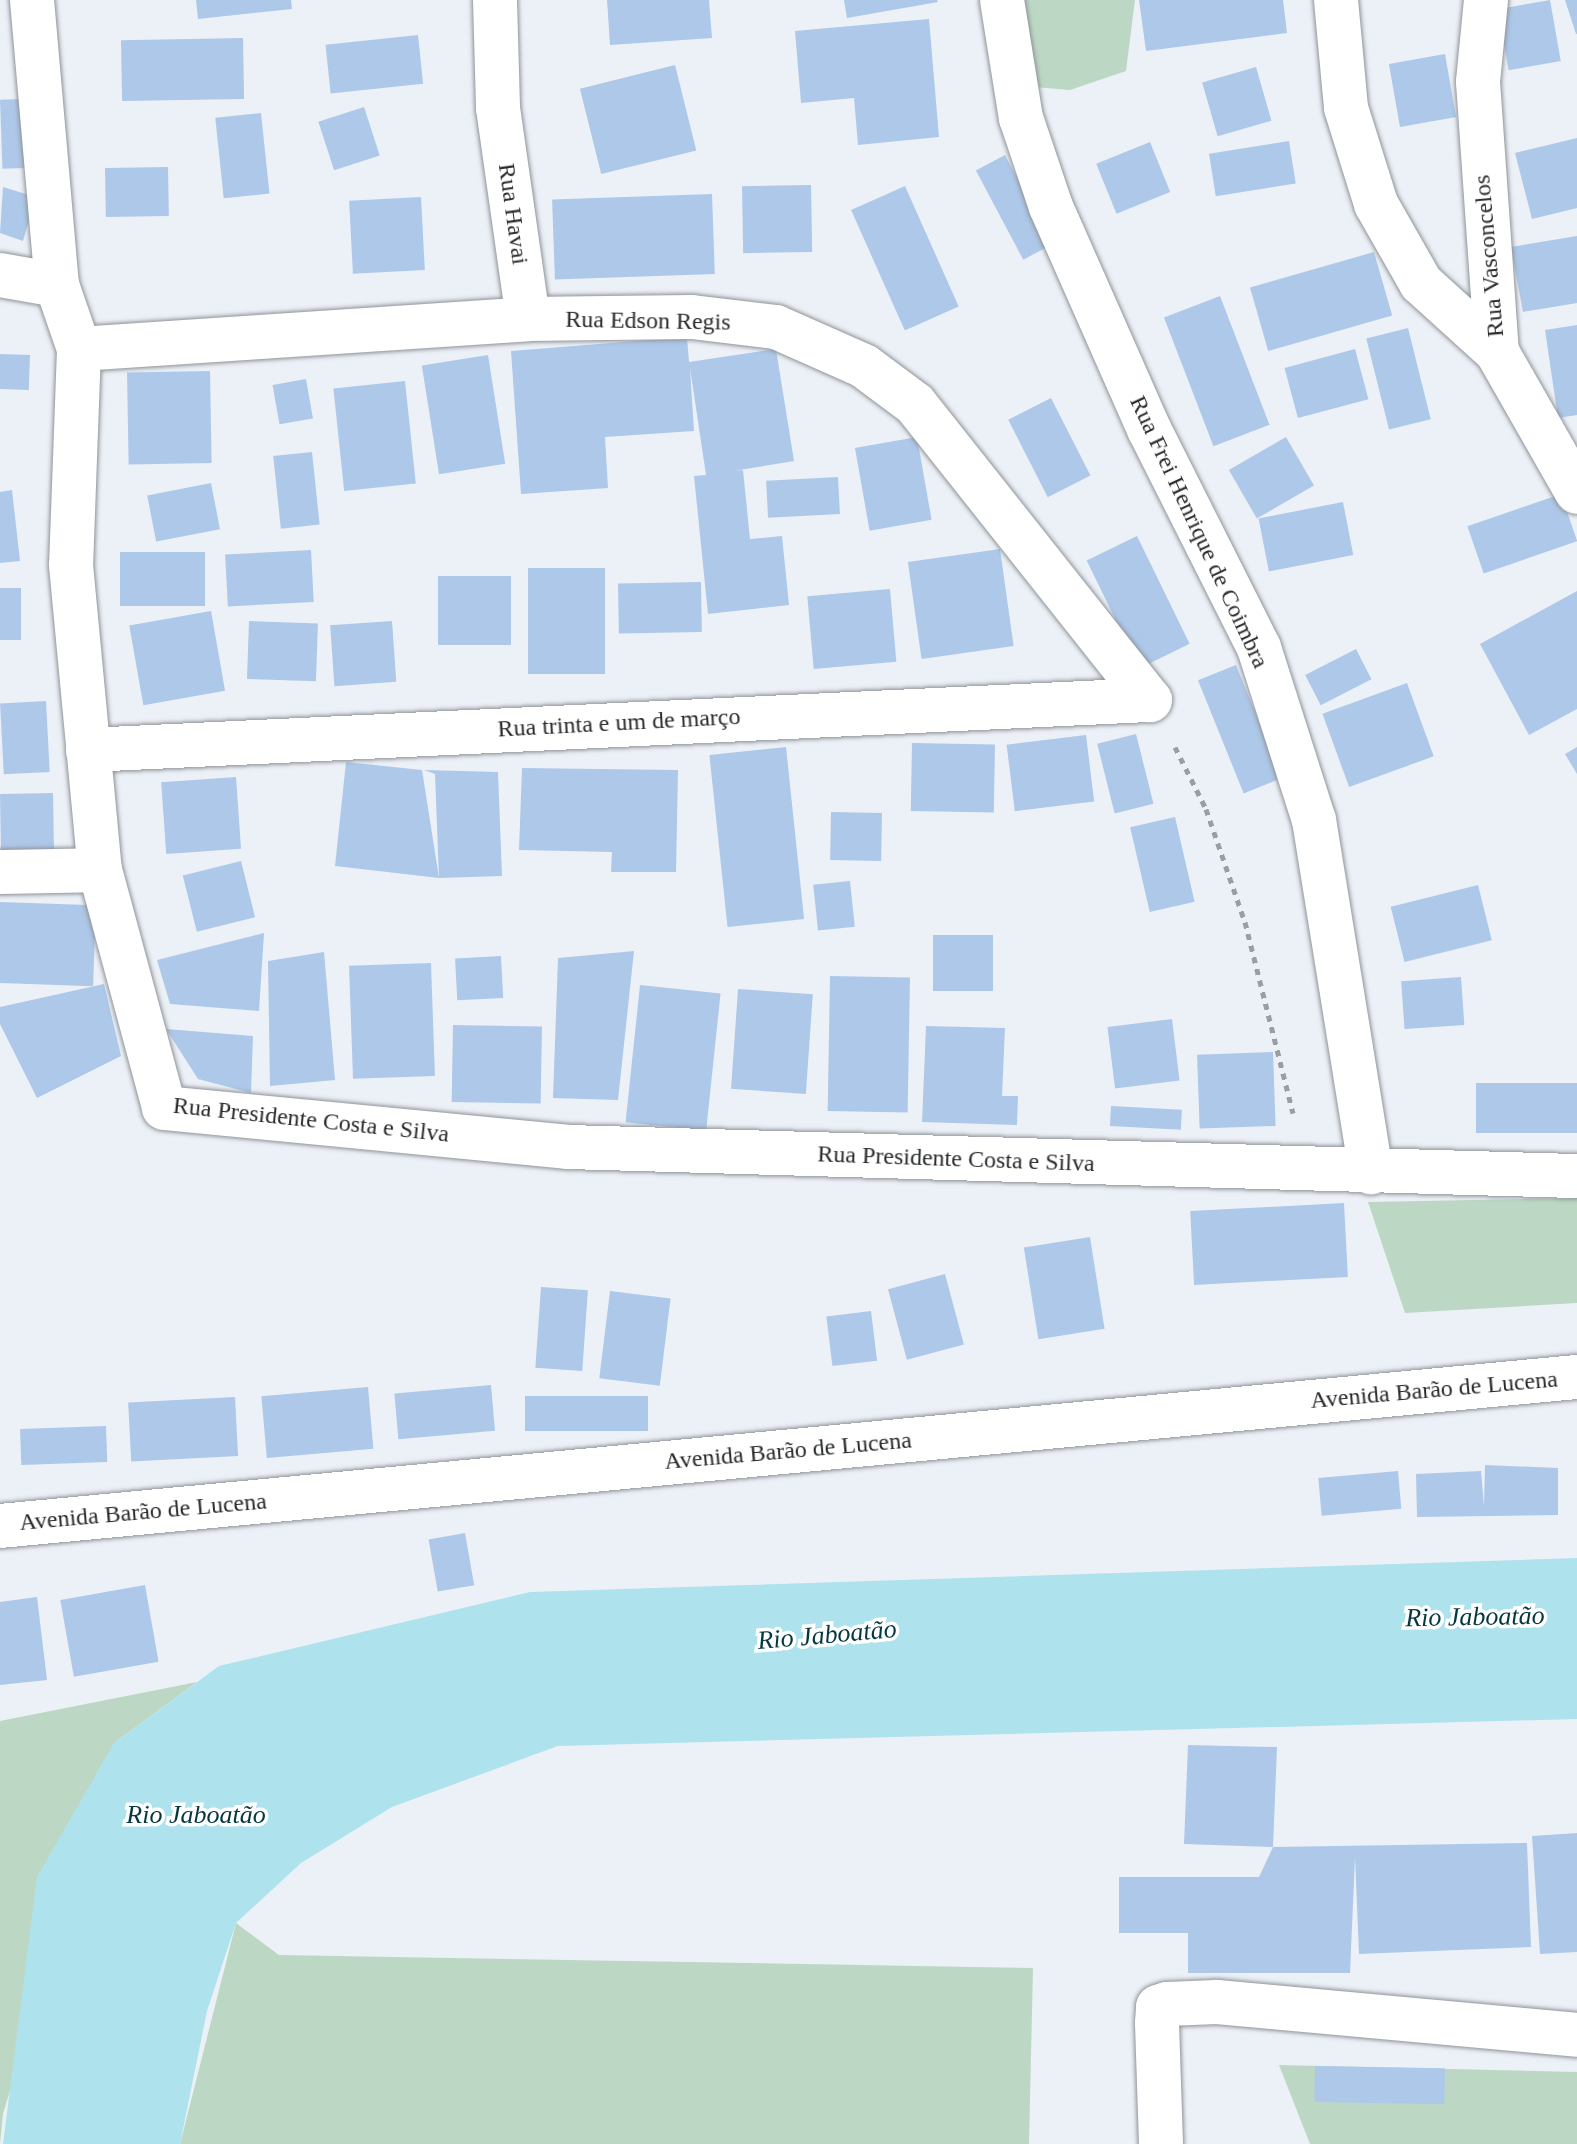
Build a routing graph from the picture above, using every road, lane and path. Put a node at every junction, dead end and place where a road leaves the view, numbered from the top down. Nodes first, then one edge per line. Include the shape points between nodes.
1 (32, 0) edge
2 (495, 0) edge
3 (1002, 0) edge
4 (1336, 0) edge
5 (1486, 0) edge
6 (0, 275) edge
7 (57, 285) junction
8 (528, 319) junction
9 (79, 349) junction
10 (1497, 352) junction
11 (1577, 492) edge
12 (1150, 700) junction
13 (88, 750) junction
14 (100, 870) junction
15 (0, 872) edge
16 (1306, 1165) junction
17 (1371, 1172) junction
18 (1577, 1176) edge
19 (1577, 1377) edge
20 (0, 1526) edge
21 (1577, 2035) edge
22 (1161, 2144) edge

1 - 7 street, Rua Presidente Costa e Silva
2 - 8 street, Rua Havai via 498,108
3 - 17 street, Rua Frei Henrique de Coimbra via 1021,118 1051,207 1149,429 1259,648 1314,820
4 - 10 street via 1346,108 1376,204 1421,283
5 - 10 street, Rua Vasconcelos via 1478,82
6 - 7 street
7 - 9 street, Rua Presidente Costa e Silva
8 - 9 street, Rua Edson Regis
8 - 12 street, Rua Edson Regis via 692,317 776,327 864,366 915,404
9 - 13 street, Rua Presidente Costa e Silva via 71,565
10 - 11 street, Rua Vasconcelos
12 - 13 street, Rua trinta e um de março
12 - 16 path via 1206,809 1245,922
13 - 14 street, Rua Presidente Costa e Silva
14 - 15 street
14 - 16 street, Rua Presidente Costa e Silva via 164,1108 568,1147
16 - 17 street, Rua Presidente Costa e Silva
17 - 18 street, Rua Presidente Costa e Silva
19 - 20 street, Avenida Barão de Lucena
21 - 22 street via 1217,2002 1167,2004 1158,2007 1157,2023

